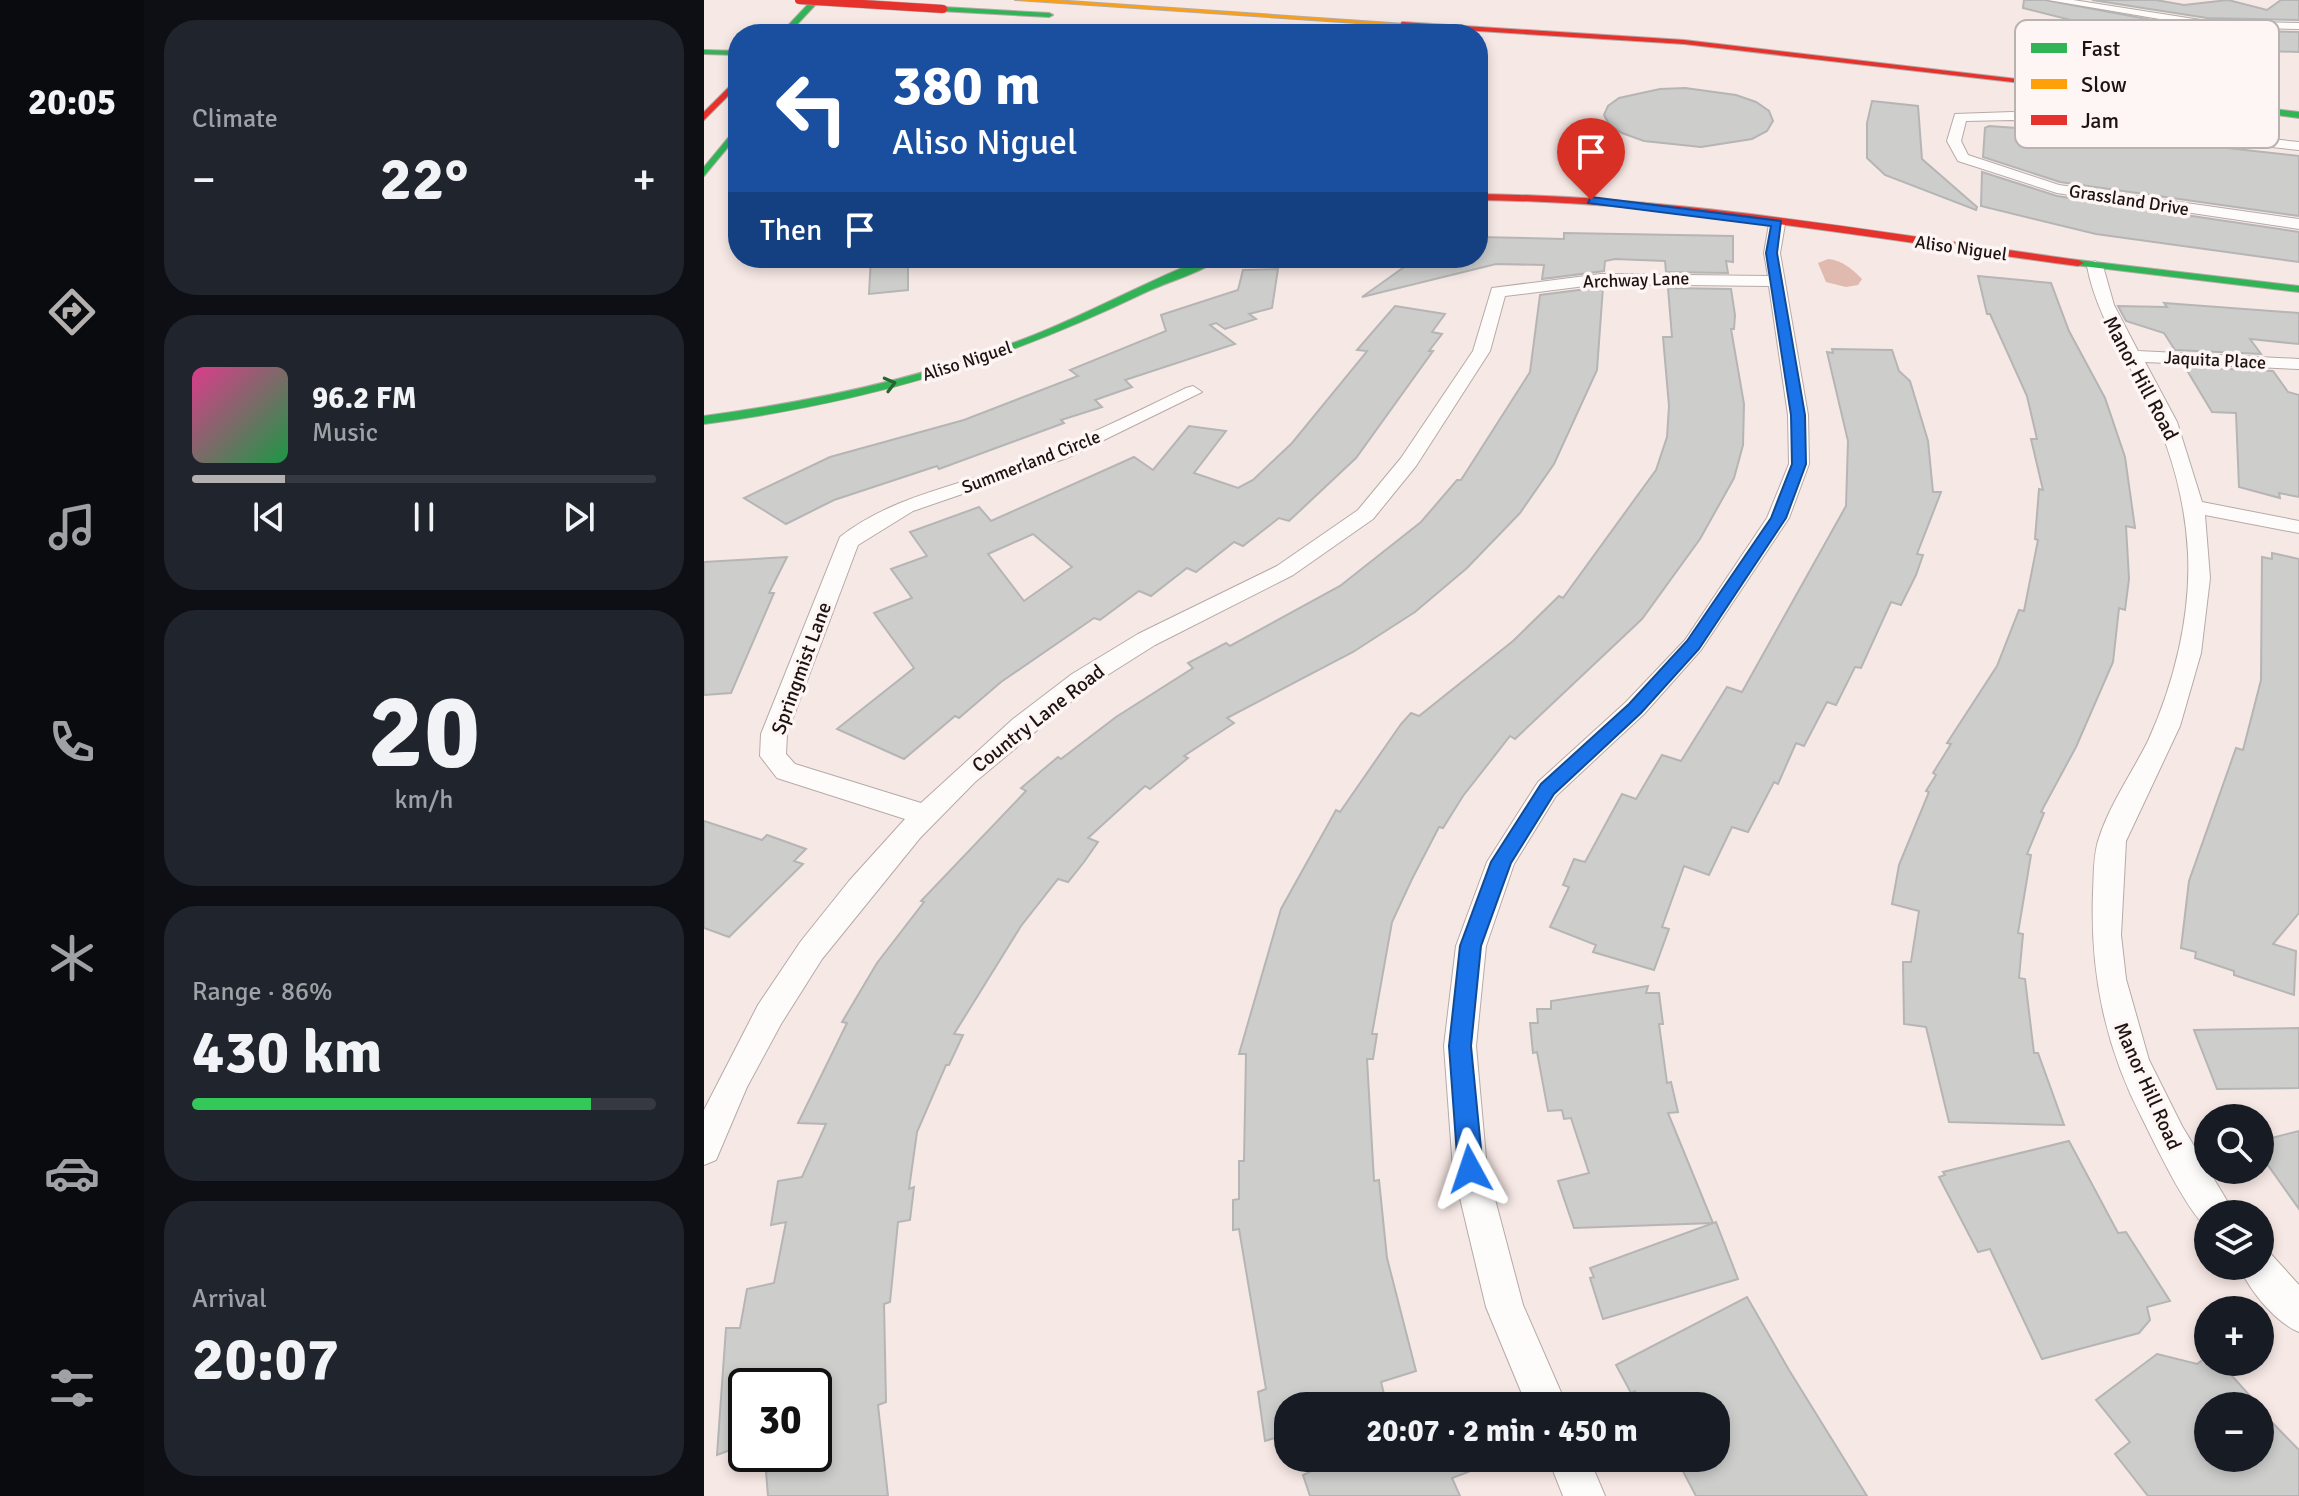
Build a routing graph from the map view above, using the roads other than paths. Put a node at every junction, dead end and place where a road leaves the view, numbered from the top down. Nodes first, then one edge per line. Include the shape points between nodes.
1 (799, 0) edge
2 (816, 0) edge
3 (850, 0) edge
4 (1019, 0) edge
5 (2053, 0) edge
6 (2181, 20) edge
7 (793, 24) edge
8 (833, 24) edge
9 (1235, 24) edge
10 (1399, 24) edge
11 (2279, 26) edge
12 (2299, 26) edge
13 (1488, 30) edge
14 (1488, 37) edge
15 (704, 52) edge
16 (728, 53) edge
17 (1945, 69) junction
18 (2015, 78) edge
19 (728, 92) edge
20 (2279, 112) edge
21 (2299, 115) edge
22 (704, 117) edge
23 (2015, 119) edge
24 (728, 142) edge
25 (2279, 144) edge
26 (2299, 146) edge
27 (704, 173) edge
28 (1488, 203) edge
29 (1777, 224) junction
30 (2299, 224) edge
31 (2095, 266) junction
32 (1153, 268) edge
33 (1190, 268) edge
34 (1774, 281) junction
35 (2299, 289) edge
36 (1498, 292) joint
37 (1074, 301) dead end
38 (978, 339) dead end
39 (2131, 356) junction
40 (2299, 364) edge
41 (1193, 392) dead end
42 (704, 404) edge
43 (704, 420) edge
44 (2192, 506) junction
45 (866, 525) joint
46 (2299, 527) edge
47 (922, 814) junction
48 (704, 1149) edge
49 (2208, 1200) edge
50 (2270, 1280) edge
51 (2299, 1313) edge
52 (1541, 1392) edge
53 (1574, 1472) edge
54 (1584, 1496) edge

1 - 9 main road, bridge
2 - 7 main road
3 - 8 main road
4 - 10 main road
5 - 6 street
11 - 12 street
13 - 17 main road via 1684,42
14 - 17 main road
15 - 16 main road
17 - 18 main road
19 - 22 main road
20 - 21 main road
23 - 30 street, Grassland Drive via 1960,117 1954,141 1963,158 2057,189
24 - 27 main road
25 - 26 street, Grassland Drive
28 - 29 main road, Aliso Niguel via 1560,198
29 - 31 main road, Aliso Niguel
29 - 34 street
31 - 35 main road, Aliso Niguel
31 - 39 street, Manor Hill Road via 2100,299
32 - 37 main road
43 -> 33 main road, Aliso Niguel via 859,393 950,368 1038,337
34 - 36 street, Archway Lane via 1641,277
34 - 52 street via 1798,415 1799,452 1778,518 1693,645 1635,708 1547,789 1501,862 1471,946 1460,1046 1470,1169 1505,1307
36 - 47 street, Country Lane Road via 1487,340 1391,487 1350,528 1083,678
38 - 42 main road, Aliso Niguel via 854,378
39 - 40 street, Jaquita Place
39 - 44 street, Manor Hill Road via 2158,400 2178,448
41 - 45 street, Summerland Circle via 1066,451
44 - 46 street
44 - 49 street, Manor Hill Road via 2199,577 2188,649 2168,724 2112,838 2104,931 2117,1023 2169,1140
45 - 47 street, Springmist Lane via 848,542 774,734 773,756 786,771
47 - 48 street, Country Lane Road via 840,911 779,1002 719,1109
50 - 51 street
53 - 54 street

